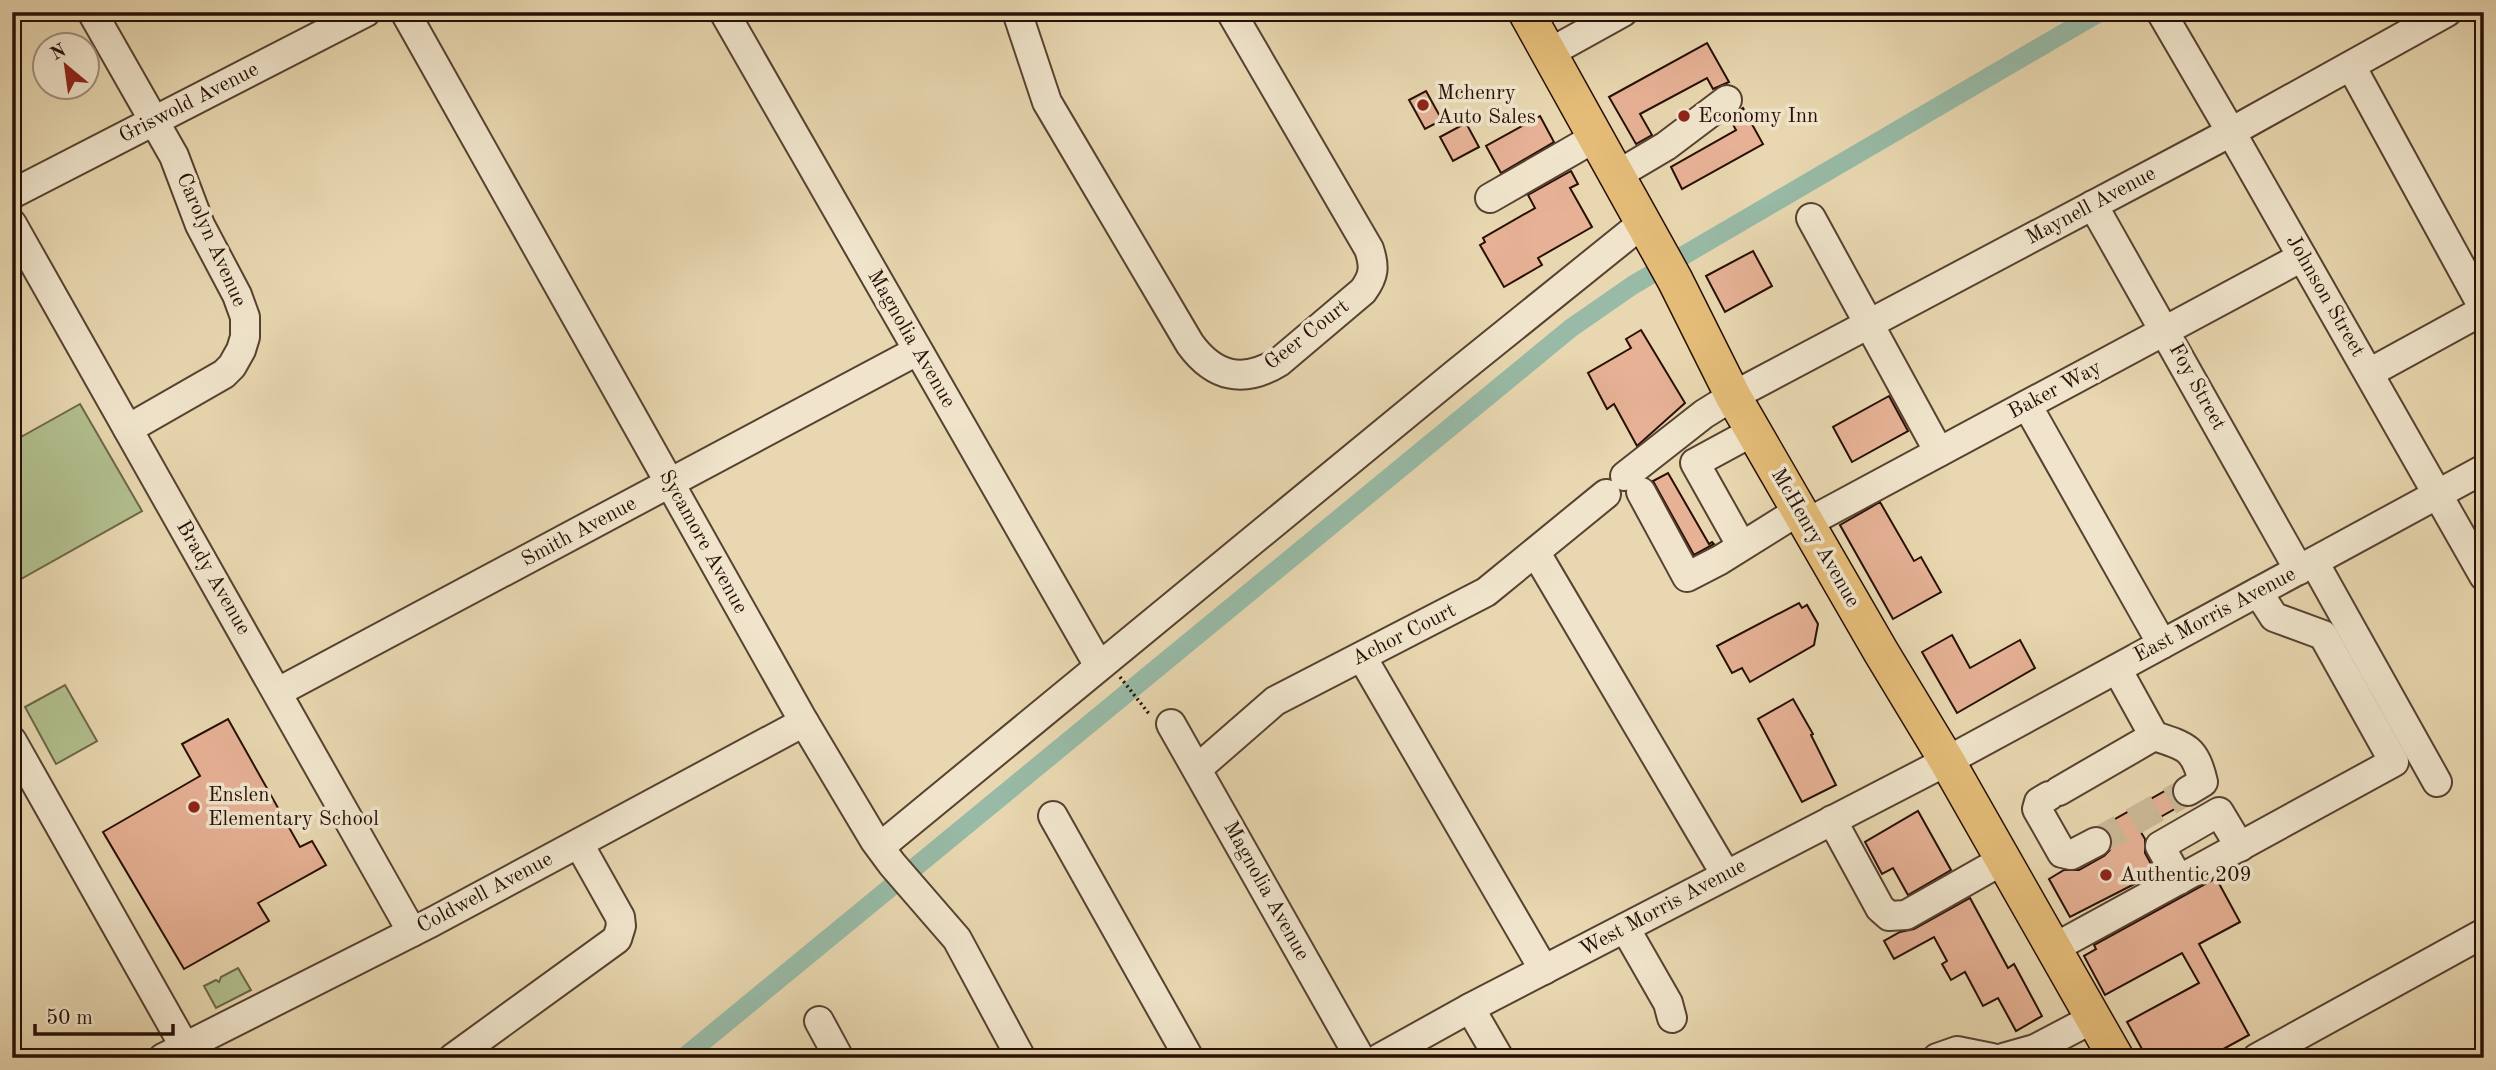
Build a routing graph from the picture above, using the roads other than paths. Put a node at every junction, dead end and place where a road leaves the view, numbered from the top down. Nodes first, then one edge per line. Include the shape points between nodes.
1 (92, 12) edge
2 (405, 12) edge
3 (724, 12) edge
4 (1017, 12) edge
5 (1231, 12) edge
6 (1527, 12) edge
7 (2447, 12) edge
8 (361, 13) edge
9 (2166, 14) edge
10 (1605, 17) edge
11 (1549, 53) junction
12 (2351, 66) junction
13 (1727, 100) dead end
14 (153, 121) junction
15 (2231, 132) junction
16 (1596, 137) junction
17 (1617, 174) junction
18 (12, 194) edge
19 (1490, 198) dead end
20 (2093, 205) junction
21 (1811, 218) dead end
22 (12, 224) edge
23 (1649, 232) junction
24 (2302, 257) junction
25 (2484, 310) edge
26 (1869, 324) junction
27 (2165, 331) junction
28 (917, 351) junction
29 (2369, 373) junction
30 (1734, 396) junction
31 (2026, 405) junction
32 (128, 429) junction
33 (1754, 431) junction
34 (1679, 434) junction
35 (1939, 452) junction
36 (1695, 463) junction
37 (2484, 469) edge
38 (671, 483) junction
39 (1624, 487) junction
40 (2438, 495) junction
41 (1804, 516) junction
42 (1733, 551) junction
43 (1536, 553) junction
44 (2306, 566) junction
45 (2484, 576) edge
46 (1695, 588) dead end
47 (2259, 592) junction
48 (2162, 644) junction
49 (1362, 657) junction
50 (2117, 668) junction
51 (1109, 671) junction
52 (278, 692) junction
53 (1162, 721) road end
54 (804, 722) junction
55 (2154, 736) junction
56 (12, 741) edge
57 (1947, 761) junction
58 (1198, 769) junction
59 (2437, 782) dead end
60 (2188, 791) tunnel mouth
61 (1053, 816) dead end
62 (1832, 820) junction
63 (2096, 842) tunnel mouth
64 (579, 844) junction
65 (2240, 847) junction
66 (886, 856) junction
67 (2003, 860) junction
68 (1727, 875) junction
69 (2179, 880) junction
70 (1625, 928) junction
71 (412, 932) junction
72 (2484, 933) edge
73 (2054, 948) junction
74 (1544, 970) junction
75 (1470, 1008) junction
76 (1672, 1018) dead end
77 (2094, 1018) junction
78 (818, 1021) dead end
79 (180, 1054) edge
80 (453, 1058) edge
81 (839, 1058) edge
82 (1021, 1058) edge
83 (1189, 1058) edge
84 (1360, 1058) edge
85 (1380, 1058) edge
86 (1499, 1058) edge
87 (1937, 1058) edge
88 (1993, 1058) edge
89 (2003, 1058) edge
90 (2116, 1058) edge
91 (2257, 1058) edge

1 - 14 street, Carolyn Avenue
2 - 38 street, Sycamore Avenue
3 - 28 street, Magnolia Avenue
4 - 5 street, Geer Court via 1048,102 1189,344 1221,372 1251,375 1279,362 1363,291 1372,279 1374,262
6 - 11 main road, McHenry Avenue
7 - 12 street, Maynell Avenue
8 - 14 street, Griswold Avenue
9 - 15 street, Johnson Street
10 - 11 street
11 - 16 main road, McHenry Avenue
12 - 15 street, Maynell Avenue
12 - 25 street
13 - 17 street via 1666,146
14 - 18 street, Griswold Avenue
14 - 32 street, Carolyn Avenue via 174,156 200,225 237,295 246,317 245,337 224,374
15 - 20 street, Maynell Avenue
15 - 24 street, Johnson Street
16 - 17 main road, McHenry Avenue
16 - 19 street
17 - 23 main road, McHenry Avenue
20 - 26 street, Maynell Avenue
20 - 27 street, Foy Street
21 - 26 street
22 - 32 street, Brady Avenue
23 - 30 main road, McHenry Avenue
23 - 51 street
24 - 27 street, Baker Way
24 - 29 street, Johnson Street
25 - 29 street
26 - 30 street, Maynell Avenue
26 - 35 street
27 - 31 street, Baker Way
27 - 44 street, Foy Street
28 - 38 street, Smith Avenue
28 - 51 street, Magnolia Avenue
29 - 40 street, Johnson Street
30 - 33 main road, McHenry Avenue
30 - 34 street, Achor Court
31 - 35 street, Baker Way
31 - 48 street
32 - 52 street, Brady Avenue
33 - 36 street
33 - 41 main road, McHenry Avenue
34 - 36 street
34 - 39 street, Achor Court
35 - 41 street, Baker Way
36 - 42 street
37 - 40 street, East Morris Avenue
38 - 52 street, Smith Avenue
38 - 54 street, Sycamore Avenue
39 - 42 street, Baker Way via 1687,577
39 - 43 street, Achor Court
40 - 44 street, East Morris Avenue
40 - 45 street, Johnson Street
41 - 42 street, Baker Way
41 - 57 main road, McHenry Avenue
42 - 46 street via 1723,574
43 - 49 street, Achor Court via 1486,592
43 - 68 street
44 - 47 street, East Morris Avenue
44 - 59 street, Foy Street
47 - 48 street, East Morris Avenue
47 - 65 street via 2274,617 2323,635 2394,762
48 - 50 street, East Morris Avenue
49 - 58 street, Achor Court via 1275,701
49 - 74 street
50 - 55 street
50 - 57 street, East Morris Avenue
51 - 66 street
52 - 71 street, Brady Avenue
53 - 58 street, Magnolia Avenue
54 - 64 street, Coldwell Avenue
54 - 66 street, Sycamore Avenue
55 - 60 street via 2184,745 2193,754 2203,782
55 - 63 street via 2087,775 2073,773 2036,809 2062,853 2071,855
56 - 79 street
57 - 62 street, West Morris Avenue
57 - 67 main road, McHenry Avenue
58 - 84 street, Magnolia Avenue
61 - 83 street
62 - 67 street via 1880,908 1889,916 1906,915
62 - 68 street, West Morris Avenue
64 - 71 street, Coldwell Avenue
64 - 80 street via 620,918 617,939
65 - 69 street
65 - 69 street via 2219,812 2160,845
66 - 82 street, Sycamore Avenue via 957,939
67 - 73 main road, McHenry Avenue
68 - 70 street, West Morris Avenue
69 - 73 street
70 - 74 street, West Morris Avenue
70 - 76 street
71 - 79 street, Coldwell Avenue
72 - 91 street
73 - 77 main road, McHenry Avenue
74 - 75 street, West Morris Avenue
75 - 85 street, West Morris Avenue
75 - 86 street
77 - 89 street via 2035,1049
77 - 90 main road, McHenry Avenue
78 - 81 street
87 - 88 street via 1957,1051

